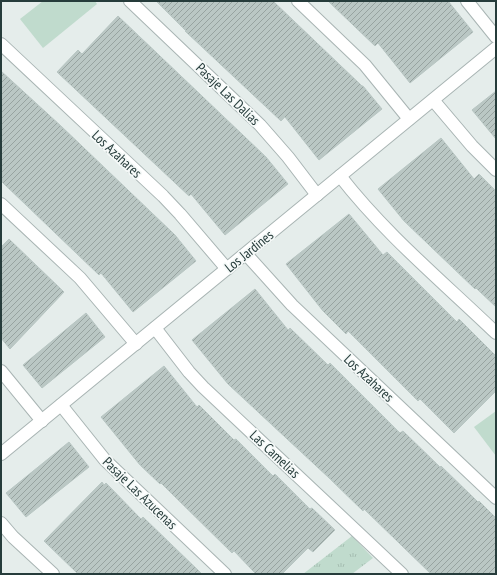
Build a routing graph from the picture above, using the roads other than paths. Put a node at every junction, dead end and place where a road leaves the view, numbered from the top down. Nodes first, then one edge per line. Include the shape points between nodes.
1 (130, 1) edge
2 (298, 1) edge
3 (467, 1) edge
4 (496, 37) edge
5 (1, 44) edge
6 (496, 48) edge
7 (433, 100) junction
8 (410, 119) junction
9 (496, 170) edge
10 (340, 176) junction
11 (317, 195) junction
12 (1, 204) edge
13 (246, 254) junction
14 (227, 269) junction
15 (155, 328) junction
16 (496, 333) edge
17 (136, 344) junction
18 (1, 371) edge
19 (61, 405) junction
20 (42, 421) junction
21 (1, 454) edge
22 (496, 498) edge
23 (1, 523) edge
24 (53, 574) edge
25 (225, 574) edge
26 (402, 574) edge

1 - 11 street, Pasaje Las Dalias via 260,125
2 - 8 street via 365,65
3 - 4 street
5 - 14 street, Los Azahares via 167,201
6 - 7 street, Los Jardines
7 - 8 street, Los Jardines
7 - 9 street
8 - 10 street, Los Jardines
10 - 11 street, Los Jardines
10 - 16 street via 391,234
11 - 13 street, Los Jardines
12 - 17 street via 80,278
13 - 14 street, Los Jardines
13 - 22 street, Los Azahares via 292,306
14 - 15 street, Los Jardines
15 - 17 street, Los Jardines
15 - 26 street, Las Camelias via 188,372 203,387
17 - 19 street, Los Jardines
18 - 20 street
19 - 20 street, Los Jardines
19 - 25 street, Pasaje Las Azucenas via 105,460
20 - 21 street, Los Jardines
23 - 24 street

